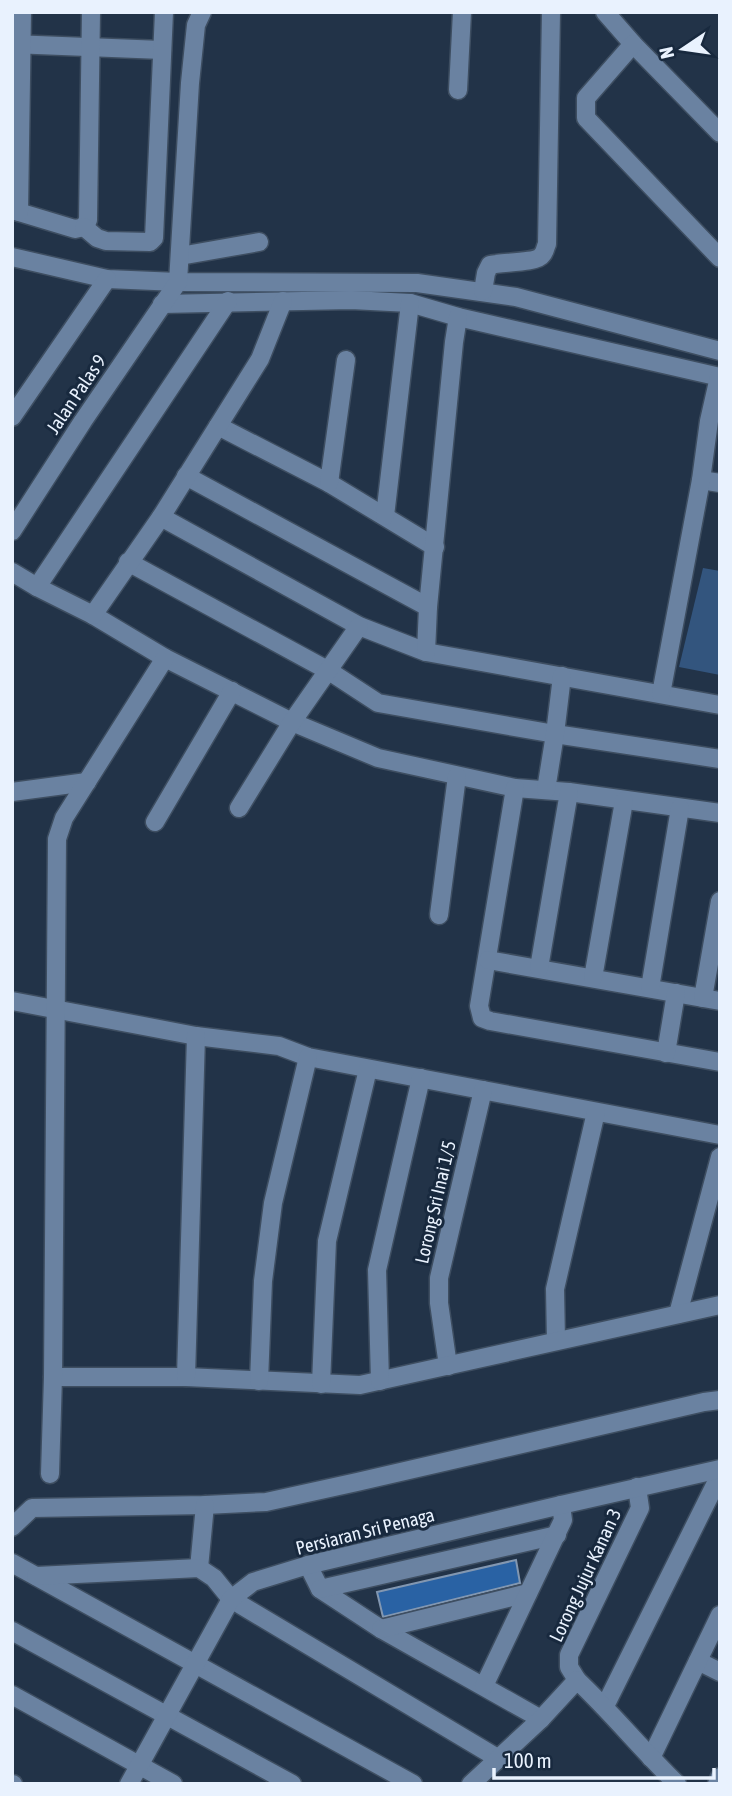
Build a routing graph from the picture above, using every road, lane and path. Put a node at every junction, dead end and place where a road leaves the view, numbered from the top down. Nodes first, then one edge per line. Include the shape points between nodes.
1 (22, 12) edge
2 (91, 12) edge
3 (164, 12) edge
4 (202, 12) edge
5 (462, 12) edge
6 (551, 12) edge
7 (605, 12) edge
8 (17, 44) edge
9 (633, 44) junction
10 (91, 47) junction
11 (162, 50) junction
12 (458, 90) dead end
13 (720, 133) edge
14 (16, 211) edge
15 (84, 228) junction
16 (259, 242) dead end
17 (180, 256) junction
18 (12, 257) edge
19 (720, 258) edge
20 (107, 279) junction
21 (178, 282) junction
22 (483, 291) junction
23 (228, 301) junction
24 (283, 301) junction
25 (410, 303) junction
26 (162, 304) junction
27 (458, 317) junction
28 (720, 351) edge
29 (346, 360) dead end
30 (719, 377) edge
31 (12, 417) edge
32 (715, 422) edge
33 (218, 426) junction
34 (186, 476) junction
35 (701, 480) junction
36 (329, 483) junction
37 (720, 483) edge
38 (385, 516) junction
39 (161, 517) junction
40 (12, 531) edge
41 (435, 547) junction
42 (128, 562) junction
43 (12, 572) edge
44 (37, 587) junction
45 (428, 607) junction
46 (93, 615) junction
47 (359, 626) junction
48 (426, 652) junction
49 (164, 658) junction
50 (329, 671) junction
51 (562, 676) junction
52 (232, 691) junction
53 (661, 694) junction
54 (720, 705) edge
55 (292, 722) junction
56 (555, 734) junction
57 (720, 759) edge
58 (457, 776) junction
59 (87, 782) junction
60 (514, 788) junction
61 (546, 790) junction
62 (12, 792) edge
63 (569, 792) junction
64 (624, 801) junction
65 (239, 808) dead end
66 (680, 808) junction
67 (720, 813) edge
68 (155, 821) dead end
69 (720, 901) edge
70 (439, 915) dead end
71 (488, 960) junction
72 (539, 968) junction
73 (593, 978) junction
74 (650, 988) junction
75 (676, 993) junction
76 (711, 999) edge
77 (12, 1001) edge
78 (55, 1009) junction
79 (196, 1036) junction
80 (666, 1053) junction
81 (308, 1057) junction
82 (720, 1062) edge
83 (368, 1069) junction
84 (421, 1079) junction
85 (483, 1090) junction
86 (596, 1112) junction
87 (720, 1135) edge
88 (720, 1157) edge
89 (720, 1306) edge
90 (678, 1314) junction
91 (556, 1341) junction
92 (448, 1366) junction
93 (53, 1377) junction
94 (186, 1377) junction
95 (259, 1381) junction
96 (380, 1381) junction
97 (321, 1384) junction
98 (720, 1400) edge
99 (720, 1469) edge
100 (50, 1474) dead end
101 (720, 1475) edge
102 (637, 1487) junction
103 (561, 1504) junction
104 (205, 1505) junction
105 (12, 1527) edge
106 (557, 1535) junction
107 (12, 1563) edge
108 (308, 1565) junction
109 (199, 1568) junction
110 (36, 1576) junction
111 (320, 1589) junction
112 (528, 1593) junction
113 (231, 1599) junction
114 (720, 1615) edge
115 (381, 1629) junction
116 (12, 1631) edge
117 (698, 1661) junction
118 (195, 1664) junction
119 (720, 1672) edge
120 (577, 1680) junction
121 (484, 1686) junction
122 (12, 1695) edge
123 (605, 1706) junction
124 (167, 1715) junction
125 (541, 1719) junction
126 (651, 1758) junction
127 (499, 1759) junction
128 (140, 1765) junction
129 (720, 1777) edge
130 (129, 1784) edge
131 (173, 1784) edge
132 (292, 1784) edge
133 (413, 1784) edge
134 (471, 1784) edge
135 (677, 1784) edge
136 (717, 1784) edge

1 - 8 street
2 - 10 street
3 - 11 street
4 - 17 street via 196,25 190,83
5 - 12 street
6 - 22 street via 547,244 535,261 490,265
7 - 9 street
8 - 10 street
8 - 14 street
9 - 13 street
9 - 19 street via 586,98 586,118
10 - 11 street
10 - 15 street via 88,220
11 - 15 street via 154,238 149,242 106,241
14 - 15 street
16 - 17 street
17 - 21 street
18 - 20 street
20 - 21 street
20 - 31 street
21 - 22 street via 416,283
21 - 26 street, Jalan Palas 9
22 - 28 street
23 - 24 street
23 - 26 street
23 - 44 street
24 - 25 street
24 - 33 street via 260,359
25 - 27 street
25 - 38 street
26 - 40 street, Jalan Palas 9
27 - 30 street
27 - 41 street
29 - 36 street
30 - 32 street
32 - 35 street
33 - 34 street
33 - 36 street
34 - 39 street
34 - 45 street
35 - 37 street
35 - 53 street
36 - 38 street
38 - 41 street
39 - 42 street
39 - 47 street
41 - 45 street
42 - 46 street
42 - 50 street
43 - 44 street
44 - 46 street
45 - 48 street
46 - 49 street
47 - 48 street
47 - 50 street
48 - 51 street
49 - 52 street
49 - 59 street
50 - 55 street
50 - 56 street via 378,703
51 - 53 street
51 - 56 street
52 - 55 street
52 - 68 street
53 - 54 street
55 - 58 street via 378,758
55 - 65 street
56 - 57 street
56 - 61 street
58 - 60 street
58 - 70 street
59 - 62 street
59 - 78 street via 64,818 57,839
60 - 61 street
60 - 71 street
61 - 63 street
63 - 64 street
63 - 72 street
64 - 66 street
64 - 73 street
66 - 67 street
66 - 74 street
69 - 76 street
71 - 72 street
71 - 80 street via 479,1006 482,1018
72 - 73 street
73 - 74 street
74 - 75 street
75 - 76 street
75 - 80 street
77 - 78 street
78 - 79 street
78 - 93 street
79 - 81 street via 279,1046
79 - 94 street
80 - 82 street
81 - 83 street
81 - 95 street via 273,1203 263,1281
83 - 84 street
83 - 97 street via 327,1241
84 - 85 street
84 - 96 street via 377,1270
85 - 86 street
85 - 92 street, Lorong Sri Inai 1/5 via 439,1278
86 - 87 street
86 - 91 street via 555,1289
88 - 90 street
89 - 90 street
90 - 91 street
91 - 92 street
92 - 96 street
93 - 94 street
93 - 100 street
94 - 95 street
95 - 97 street
96 - 97 street
98 - 104 street via 266,1502
99 - 102 street, Persiaran Sri Penaga
101 - 123 street
102 - 103 street, Persiaran Sri Penaga
102 - 120 street, Lorong Jujur Kanan 3 via 640,1507 569,1655 569,1667
103 - 106 street via 563,1520
103 - 108 street, Persiaran Sri Penaga
104 - 105 street via 32,1508
104 - 109 street
106 - 111 street
106 - 112 street
107 - 110 street
108 - 111 street
108 - 113 street, Persiaran Sri Penaga via 253,1582
109 - 110 street
109 - 113 street
110 - 118 street
111 - 115 street
112 - 115 street
112 - 121 street
113 - 118 street, Persiaran Sri Penaga
113 - 127 street
114 - 117 street
115 - 121 street
116 - 124 street
117 - 119 street
117 - 126 street
118 - 124 street, Persiaran Sri Penaga
118 - 133 street
120 - 123 street
120 - 125 street
121 - 125 street
122 - 128 street
123 - 126 street
124 - 128 street, Persiaran Sri Penaga
124 - 132 street
125 - 127 street
126 - 135 street
127 - 134 street
128 - 130 street, Persiaran Sri Penaga
128 - 131 street
129 - 136 street

